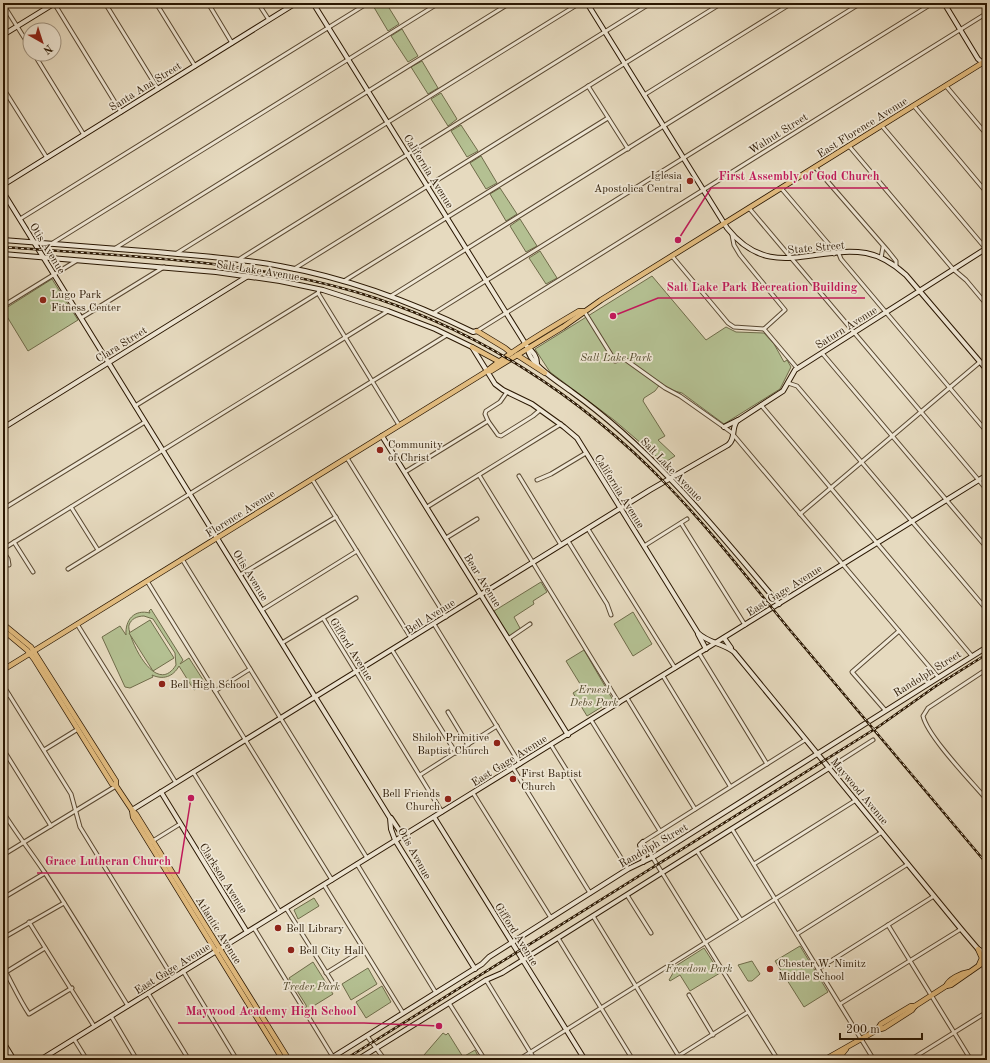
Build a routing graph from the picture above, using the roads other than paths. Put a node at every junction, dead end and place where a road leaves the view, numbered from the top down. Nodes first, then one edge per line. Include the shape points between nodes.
1 (54, 3) edge
2 (105, 3) edge
3 (156, 3) edge
4 (208, 3) edge
5 (258, 3) edge
6 (296, 3) edge
7 (314, 3) edge
8 (368, 3) edge
9 (439, 3) edge
10 (510, 3) edge
11 (580, 3) edge
12 (587, 3) edge
13 (651, 3) edge
14 (722, 3) edge
15 (792, 3) edge
16 (861, 3) edge
17 (933, 3) edge
18 (944, 3) edge
19 (3, 4) edge
20 (987, 13) edge
21 (269, 20) junction
22 (17, 26) junction
23 (329, 27) junction
24 (961, 30) junction
25 (605, 32) junction
26 (22, 34) edge
27 (3, 35) edge
28 (232, 43) junction
29 (348, 59) junction
30 (39, 62) edge
31 (625, 63) junction
32 (986, 63) edge
33 (195, 66) junction
34 (588, 86) junction
35 (946, 86) junction
36 (3, 88) edge
37 (158, 89) junction
38 (368, 91) junction
39 (644, 95) junction
40 (914, 106) junction
41 (121, 112) junction
42 (608, 118) junction
43 (388, 122) junction
44 (882, 126) junction
45 (664, 127) junction
46 (84, 135) junction
47 (987, 135) edge
48 (849, 146) junction
49 (628, 149) junction
50 (408, 154) junction
51 (47, 158) junction
52 (684, 158) junction
53 (815, 167) junction
54 (3, 185) edge
55 (427, 186) junction
56 (781, 188) junction
57 (703, 190) junction
58 (3, 192) edge
59 (987, 193) edge
60 (748, 208) junction
61 (447, 217) junction
62 (20, 219) junction
63 (724, 224) junction
64 (732, 235) junction
65 (3, 240) edge
66 (34, 242) junction
67 (51, 244) junction
68 (883, 247) junction
69 (114, 249) junction
70 (467, 249) junction
71 (986, 249) edge
72 (3, 254) edge
73 (176, 254) junction
74 (837, 254) junction
75 (672, 256) junction
76 (43, 258) junction
77 (881, 258) junction
78 (791, 259) junction
79 (78, 260) junction
80 (238, 260) junction
81 (896, 266) junction
82 (164, 267) junction
83 (294, 269) junction
84 (953, 269) junction
85 (54, 274) junction
86 (248, 276) junction
87 (344, 281) junction
88 (486, 281) junction
89 (920, 291) junction
90 (319, 292) junction
91 (391, 296) junction
92 (987, 305) edge
93 (3, 306) edge
94 (388, 311) junction
95 (584, 311) junction
96 (886, 312) junction
97 (434, 313) junction
98 (506, 313) junction
99 (81, 318) junction
100 (764, 329) junction
101 (477, 331) junction
102 (853, 332) junction
103 (447, 335) junction
104 (345, 337) junction
105 (527, 346) junction
106 (472, 347) junction
107 (822, 352) junction
108 (511, 353) junction
109 (517, 355) junction
110 (498, 361) junction
111 (108, 362) junction
112 (980, 362) junction
113 (797, 368) junction
114 (987, 370) edge
115 (486, 371) junction
116 (546, 373) junction
117 (372, 381) junction
118 (788, 383) junction
119 (949, 388) junction
120 (507, 392) junction
121 (761, 405) junction
122 (135, 406) junction
123 (540, 410) junction
124 (921, 412) junction
125 (738, 419) junction
126 (488, 421) junction
127 (145, 422) junction
128 (561, 424) junction
129 (399, 425) junction
130 (724, 427) junction
131 (3, 428) edge
132 (987, 432) edge
133 (382, 436) junction
134 (734, 436) junction
135 (892, 436) junction
136 (163, 450) junction
137 (586, 453) junction
138 (346, 458) junction
139 (862, 462) junction
140 (405, 472) junction
141 (479, 475) junction
142 (987, 475) edge
143 (518, 476) dead end
144 (312, 479) junction
145 (672, 479) junction
146 (537, 480) dead end
147 (979, 480) junction
148 (831, 488) junction
149 (987, 490) edge
150 (190, 494) junction
151 (947, 500) junction
152 (71, 507) junction
153 (427, 507) junction
154 (3, 509) edge
155 (621, 509) junction
156 (800, 514) junction
157 (336, 517) junction
158 (477, 519) dead end
159 (687, 519) dead end
160 (912, 522) junction
161 (681, 523) junction
162 (588, 529) junction
163 (217, 538) junction
164 (446, 538) junction
165 (568, 541) junction
166 (14, 542) junction
167 (877, 543) junction
168 (561, 545) junction
169 (644, 546) junction
170 (987, 548) edge
171 (3, 550) edge
172 (98, 550) junction
173 (357, 551) junction
174 (182, 560) junction
175 (533, 563) junction
176 (9, 565) dead end
177 (843, 565) junction
178 (68, 569) dead end
179 (33, 572) dead end
180 (240, 575) junction
181 (147, 581) junction
182 (481, 595) junction
183 (356, 598) dead end
184 (779, 604) junction
185 (262, 610) junction
186 (987, 610) edge
187 (611, 615) dead end
188 (446, 617) junction
189 (323, 618) junction
190 (3, 624) edge
191 (77, 624) junction
192 (434, 624) junction
193 (530, 624) dead end
194 (745, 625) junction
195 (3, 630) edge
196 (899, 632) junction
197 (698, 633) junction
198 (411, 638) junction
199 (724, 638) junction
200 (508, 639) junction
201 (282, 643) junction
202 (716, 643) junction
203 (987, 647) edge
204 (706, 649) junction
205 (392, 650) junction
206 (32, 652) junction
207 (734, 652) junction
208 (699, 653) junction
209 (972, 656) junction
210 (675, 668) junction
211 (250, 669) junction
212 (3, 670) edge
213 (987, 670) edge
214 (356, 672) junction
215 (663, 676) junction
216 (938, 677) junction
217 (3, 685) edge
218 (215, 690) junction
219 (9, 695) junction
220 (315, 697) junction
221 (3, 698) edge
222 (627, 698) junction
223 (619, 703) junction
224 (885, 710) junction
225 (448, 712) dead end
226 (280, 718) junction
227 (591, 720) junction
228 (497, 726) junction
229 (80, 728) junction
230 (568, 734) junction
231 (245, 740) junction
232 (805, 740) junction
233 (873, 740) dead end
234 (468, 745) junction
235 (551, 745) junction
236 (3, 749) edge
237 (44, 750) junction
238 (456, 752) junction
239 (818, 754) junction
240 (520, 764) junction
241 (767, 764) junction
242 (513, 768) junction
243 (829, 768) junction
244 (193, 772) junction
245 (420, 775) junction
246 (176, 783) junction
247 (116, 786) junction
248 (730, 786) junction
249 (161, 792) junction
250 (473, 793) junction
251 (856, 800) junction
252 (987, 800) edge
253 (695, 809) junction
254 (76, 810) junction
255 (132, 810) junction
256 (3, 812) edge
257 (442, 812) junction
258 (434, 816) junction
259 (390, 818) junction
260 (180, 824) junction
261 (51, 826) junction
262 (732, 829) junction
263 (660, 831) junction
264 (882, 832) junction
265 (403, 836) junction
266 (396, 840) junction
267 (150, 842) junction
268 (643, 842) junction
269 (22, 843) junction
270 (697, 851) junction
271 (3, 855) edge
272 (367, 858) junction
273 (653, 858) junction
274 (643, 862) junction
275 (357, 864) junction
276 (754, 864) junction
277 (908, 864) junction
278 (628, 869) junction
279 (44, 873) junction
280 (168, 873) junction
281 (662, 873) junction
282 (332, 880) junction
283 (178, 881) junction
284 (324, 885) junction
285 (590, 894) junction
286 (627, 895) junction
287 (934, 896) junction
288 (3, 898) edge
289 (775, 899) junction
290 (64, 903) junction
291 (286, 908) junction
292 (280, 912) junction
293 (593, 916) junction
294 (551, 918) junction
295 (741, 920) junction
296 (29, 922) junction
297 (888, 925) junction
298 (254, 928) junction
299 (961, 929) junction
300 (247, 932) junction
301 (650, 933) dead end
302 (796, 934) junction
303 (3, 938) edge
304 (558, 938) junction
305 (512, 942) junction
306 (705, 942) junction
307 (45, 948) junction
308 (221, 948) junction
309 (978, 949) junction
310 (364, 950) junction
311 (216, 951) junction
312 (987, 954) edge
313 (523, 960) junction
314 (909, 960) junction
315 (987, 960) edge
316 (979, 965) junction
317 (3, 967) edge
318 (475, 969) junction
319 (818, 969) junction
320 (6, 972) junction
321 (183, 972) junction
322 (326, 973) junction
323 (173, 978) junction
324 (486, 980) junction
325 (636, 986) junction
326 (72, 988) junction
327 (336, 988) dead end
328 (148, 993) junction
329 (436, 993) junction
330 (689, 995) dead end
331 (931, 996) junction
332 (449, 1003) junction
333 (840, 1004) junction
334 (128, 1006) junction
335 (601, 1008) junction
336 (748, 1012) junction
337 (987, 1012) edge
338 (403, 1013) junction
339 (111, 1016) junction
340 (94, 1026) junction
341 (566, 1030) junction
342 (954, 1032) junction
343 (713, 1035) junction
344 (367, 1036) junction
345 (74, 1039) junction
346 (862, 1039) junction
347 (3, 1042) edge
348 (377, 1047) junction
349 (846, 1049) junction
350 (530, 1052) junction
351 (679, 1056) junction
352 (333, 1057) junction
353 (14, 1060) edge
354 (40, 1060) edge
355 (87, 1060) edge
356 (137, 1060) edge
357 (189, 1060) edge
358 (237, 1060) edge
359 (283, 1060) edge
360 (289, 1060) edge
361 (328, 1060) edge
362 (357, 1060) edge
363 (385, 1060) edge
364 (485, 1060) edge
365 (518, 1060) edge
366 (535, 1060) edge
367 (585, 1060) edge
368 (633, 1060) edge
369 (672, 1060) edge
370 (682, 1060) edge
371 (778, 1060) edge
372 (824, 1060) edge
373 (832, 1060) edge
374 (874, 1060) edge
375 (910, 1060) edge
376 (971, 1060) edge

1 - 22 street
1 - 41 street
2 - 37 street
3 - 33 street
4 - 28 street
5 - 21 street
6 - 21 street, Santa Ana Street
7 - 23 street, California Avenue
8 - 23 street
9 - 29 street
10 - 38 street
11 - 43 street
12 - 25 street, State Street
13 - 25 street
14 - 31 street
15 - 39 street
16 - 45 street
17 - 52 street
18 - 24 street
19 - 22 street
20 - 24 street, Walnut Street
21 - 28 street, Santa Ana Street
22 - 26 street
22 - 27 street
23 - 29 street, California Avenue
23 - 62 street
24 - 32 street via 978,59
24 - 57 street, Walnut Street
25 - 31 street, State Street
25 - 50 street
28 - 33 street, Santa Ana Street
29 - 38 street, California Avenue
29 - 67 street
30 - 46 street
31 - 34 street
31 - 39 street, State Street
32 - 35 main road, East Florence Avenue
33 - 37 street, Santa Ana Street
34 - 42 street
34 - 55 street
35 - 40 main road, East Florence Avenue
35 - 47 street
36 - 51 street
37 - 41 street, Santa Ana Street
38 - 43 street, California Avenue
38 - 69 street
39 - 45 street, State Street
40 - 44 main road, East Florence Avenue
40 - 59 street
41 - 46 street, Santa Ana Street
42 - 49 street
42 - 61 street
43 - 50 street, California Avenue
43 - 73 street
44 - 48 main road, East Florence Avenue
44 - 71 street
45 - 49 street
45 - 52 street, State Street
46 - 51 street, Santa Ana Street
48 - 53 main road, East Florence Avenue
48 - 84 street
49 - 70 street
50 - 55 street, California Avenue
50 - 80 street
51 - 54 street, Santa Ana Street
52 - 57 street, State Street
52 - 88 street
53 - 56 main road, East Florence Avenue
53 - 68 street
55 - 61 street, California Avenue
55 - 83 street
56 - 60 main road, East Florence Avenue
56 - 74 street
57 - 63 street, State Street
57 - 98 street, Walnut Street
58 - 62 street, Otis Avenue
60 - 63 main road, East Florence Avenue
60 - 78 street
61 - 70 street, California Avenue
61 - 87 street
62 - 66 street, Otis Avenue
63 - 64 street, State Street
63 - 75 main road, East Florence Avenue
64 - 78 street, State Street via 761,254
64 - 100 street via 740,256 785,310
65 - 66 street, Salt Lake Avenue
66 - 67 street, Salt Lake Avenue
66 - 76 street, Otis Avenue
67 - 69 street, Salt Lake Avenue
68 - 77 street
68 - 81 street via 896,261
69 - 73 street, Salt Lake Avenue
70 - 88 street, California Avenue
70 - 91 street
71 - 84 street, Saturn Avenue
72 - 76 street, Salt Lake Avenue
73 - 80 street, Salt Lake Avenue
74 - 77 street, State Street via 866,253
74 - 78 street, State Street
74 - 96 street
75 - 95 main road, East Florence Avenue
75 - 100 street via 731,326
76 - 79 street, Salt Lake Avenue
76 - 85 street, Otis Avenue
77 - 81 street, State Street
78 - 102 street
79 - 82 street, Salt Lake Avenue
79 - 85 street
80 - 83 street, Salt Lake Avenue
81 - 89 street, State Street
82 - 86 street, Salt Lake Avenue
82 - 99 street
83 - 87 street, Salt Lake Avenue
84 - 89 street, Saturn Avenue
84 - 92 street
85 - 93 street
85 - 99 street, Otis Avenue
86 - 90 street, Salt Lake Avenue
86 - 111 street, Clara Street
87 - 91 street, Salt Lake Avenue
88 - 97 street
88 - 98 street, California Avenue
89 - 96 street, Saturn Avenue
89 - 112 street, State Street
90 - 94 street, Salt Lake Avenue
90 - 104 street
90 - 122 street
91 - 97 street, Salt Lake Avenue
94 - 103 street, Salt Lake Avenue
94 - 104 street
95 - 105 main road, East Florence Avenue via 579,311
95 - 130 street via 615,361 626,360
96 - 102 street, Saturn Avenue
96 - 119 street
97 - 101 street, Salt Lake Avenue via 474,332
98 - 101 street, Walnut Street
98 - 105 street, California Avenue
99 - 111 street, Otis Avenue
100 - 113 street
101 - 108 main road
102 - 107 street, Saturn Avenue
102 - 124 street
103 - 106 street, Salt Lake Avenue
103 - 117 street
104 - 117 street
104 - 136 street
105 - 108 main road, East Florence Avenue
105 - 109 main road, East Florence Avenue
105 - 116 street, Salt Lake Avenue
106 - 110 main road
106 - 115 street
107 - 113 street, Saturn Avenue
107 - 135 street
108 - 110 main road, East Florence Avenue
109 - 115 main road, East Florence Avenue via 491,371
109 - 116 main road
110 - 115 main road, East Florence Avenue
111 - 122 street, Otis Avenue
111 - 131 street, Clara Street
112 - 114 street, State Street
112 - 119 street
113 - 118 street, Saturn Avenue via 790,375
115 - 120 street, California Avenue via 495,384
115 - 129 main road, Florence Avenue
116 - 145 street, Salt Lake Avenue via 609,420
117 - 129 street
117 - 150 street
118 - 121 street, Saturn Avenue via 783,391
118 - 139 street via 797,386
119 - 124 street
119 - 132 street
120 - 123 street, California Avenue
120 - 126 street via 500,402 486,411
121 - 125 street, Saturn Avenue
121 - 148 street
122 - 127 street, Otis Avenue
123 - 126 street via 501,436
123 - 128 street, California Avenue
124 - 135 street
124 - 147 street
125 - 130 street, Saturn Avenue
125 - 134 street via 734,425
126 - 140 street
127 - 136 street, Otis Avenue
127 - 154 street
128 - 137 street, California Avenue via 575,436
128 - 141 street
129 - 133 main road, Florence Avenue
130 - 134 street
133 - 138 main road, Florence Avenue
133 - 140 street, Bear Avenue
134 - 145 street, Bell Avenue via 728,445
134 - 156 street
135 - 139 street
135 - 151 street
136 - 150 street, Otis Avenue
136 - 152 street
137 - 146 street
137 - 155 street, California Avenue
138 - 144 main road, Florence Avenue
138 - 188 street
139 - 148 street
139 - 160 street
140 - 153 street, Bear Avenue
141 - 153 street
141 - 175 street
142 - 147 street, East Gage Avenue
143 - 168 street
144 - 157 street
144 - 163 main road, Florence Avenue
145 - 155 street, Bell Avenue
145 - 184 street, Salt Lake Avenue
147 - 149 street
147 - 151 street, East Gage Avenue
148 - 156 street
148 - 167 street
150 - 163 street, Otis Avenue
150 - 172 street
151 - 160 street, East Gage Avenue
151 - 170 street
152 - 166 street
152 - 172 street
153 - 164 street, Bear Avenue
155 - 162 street, Bell Avenue
155 - 169 street, California Avenue
156 - 177 street
157 - 173 street
157 - 180 street
158 - 164 street
159 - 161 street
160 - 167 street, East Gage Avenue
160 - 186 street
161 - 169 street
161 - 194 street
162 - 165 street, Bell Avenue
162 - 210 street
163 - 174 main road, Florence Avenue
163 - 180 street, Otis Avenue
164 - 182 street, Bear Avenue
165 - 168 street, Bell Avenue
165 - 187 street via 607,604
166 - 171 street
166 - 179 street
167 - 177 street, East Gage Avenue
167 - 209 street
168 - 175 street, Bell Avenue
169 - 197 street, California Avenue
171 - 176 street
172 - 178 street
173 - 185 street
173 - 198 street
174 - 181 main road, Florence Avenue
174 - 211 street
175 - 182 street, Bell Avenue
175 - 223 street
177 - 184 street, East Gage Avenue
177 - 196 street
180 - 185 street, Otis Avenue
181 - 191 main road, Florence Avenue
181 - 218 street
182 - 188 street, Bell Avenue
182 - 200 street, Bear Avenue
183 - 189 street
184 - 194 street, East Gage Avenue
185 - 201 street, Otis Avenue
188 - 192 street, Bell Avenue
189 - 201 street
189 - 214 street, Gifford Avenue
190 - 206 main road, Atlantic Avenue
191 - 206 main road, Florence Avenue
191 - 246 street
192 - 198 street, Bell Avenue
192 - 228 street
193 - 200 street
194 - 199 street, East Gage Avenue
195 - 206 main road, Atlantic Avenue
196 - 216 street
196 - 224 street via 852,672
197 - 202 street, California Avenue
197 - 204 street
198 - 205 street, Bell Avenue
199 - 202 street, East Gage Avenue
199 - 207 street
200 - 230 street, Bear Avenue
201 - 220 street, Otis Avenue
202 - 204 street, East Gage Avenue
202 - 207 street, Maywood Avenue
203 - 209 street, Randolph Street
204 - 208 street, East Gage Avenue
205 - 214 street, Bell Avenue
205 - 238 street
206 - 212 main road, Florence Avenue
206 - 229 main road, Atlantic Avenue
207 - 232 street, Maywood Avenue
208 - 210 street, East Gage Avenue
208 - 241 street
209 - 216 street, Randolph Street
210 - 215 street, East Gage Avenue
211 - 218 street
211 - 226 street
213 - 252 street via 928,708 923,716 925,725
214 - 220 street, Bell Avenue
214 - 245 street, Gifford Avenue
215 - 222 street, East Gage Avenue
215 - 248 street
216 - 224 street, Randolph Street
217 - 219 street
218 - 231 street
219 - 221 street
219 - 237 street
220 - 226 street, Bell Avenue
220 - 259 street, Otis Avenue
222 - 223 street, East Gage Avenue
222 - 253 street
223 - 227 street, East Gage Avenue
224 - 239 street, Randolph Street
225 - 234 street
226 - 231 street, Bell Avenue
226 - 272 street
227 - 230 street, East Gage Avenue
227 - 263 street
228 - 234 street
228 - 240 street
229 - 237 street
229 - 247 main road, Atlantic Avenue via 112,784
230 - 235 street, East Gage Avenue
231 - 244 street, Bell Avenue
231 - 282 street
232 - 239 street, Maywood Avenue
232 - 241 street
233 - 243 street
234 - 238 street
235 - 240 street, East Gage Avenue
235 - 278 street
236 - 261 street
237 - 254 street via 71,794
238 - 245 street
239 - 243 street, Maywood Avenue
239 - 273 street, Randolph Street
240 - 242 street, East Gage Avenue
241 - 248 street
242 - 250 street, East Gage Avenue
242 - 285 street
243 - 251 street, Maywood Avenue
243 - 262 street
244 - 246 street, Bell Avenue
244 - 292 street
245 - 257 street, Gifford Avenue
246 - 249 street, Bell Avenue
247 - 254 street
247 - 255 main road, Atlantic Avenue
248 - 253 street
249 - 255 street, Bell Avenue
249 - 260 street, Clarkson Avenue
250 - 257 street, East Gage Avenue
250 - 294 street
251 - 264 street, Maywood Avenue
251 - 276 street
253 - 263 street
254 - 261 street
254 - 323 street via 80,827
255 - 267 main road, Atlantic Avenue
256 - 269 street
257 - 258 street, East Gage Avenue
258 - 265 street, East Gage Avenue
258 - 305 street, Gifford Avenue
259 - 265 street
259 - 266 street, Otis Avenue via 392,833
260 - 267 street
260 - 300 street, Clarkson Avenue
261 - 269 street
262 - 270 street
262 - 276 street
263 - 268 street
264 - 277 street, Maywood Avenue
264 - 289 street
265 - 266 street, East Gage Avenue
266 - 272 street, East Gage Avenue
266 - 318 street, Otis Avenue
267 - 280 main road, Atlantic Avenue
267 - 283 main road, Atlantic Avenue
268 - 273 street
268 - 274 street via 640,846 644,856
269 - 271 street
269 - 279 street
270 - 281 street
270 - 295 street
272 - 275 street, East Gage Avenue
273 - 274 street, Randolph Street
273 - 281 street
274 - 278 street, Randolph Street
275 - 282 street, East Gage Avenue
275 - 329 street
276 - 289 street
277 - 287 street, Maywood Avenue
277 - 302 street
278 - 285 street, Randolph Street
279 - 288 street
279 - 290 street
280 - 283 main road
280 - 311 main road, Atlantic Avenue
281 - 286 street
281 - 306 street
282 - 284 street, East Gage Avenue
283 - 308 main road, Atlantic Avenue
284 - 291 street, East Gage Avenue
284 - 310 street
285 - 294 street, Randolph Street
286 - 293 street
286 - 301 street
287 - 297 street
287 - 299 street, Maywood Avenue
289 - 295 street
289 - 302 street
290 - 296 street
290 - 334 street
291 - 292 street, East Gage Avenue
291 - 322 street
292 - 298 street, East Gage Avenue
293 - 304 street
293 - 325 street
294 - 305 street, Randolph Street
295 - 306 street
296 - 303 street
296 - 307 street
297 - 314 street
297 - 319 street
298 - 300 street, East Gage Avenue
298 - 352 street
299 - 309 street, Maywood Avenue
299 - 314 street
300 - 308 street, East Gage Avenue
302 - 319 street
304 - 313 street
304 - 335 street
305 - 313 street, Gifford Avenue
305 - 318 street, Randolph Street
306 - 325 street
306 - 336 street
307 - 320 street
307 - 326 street
308 - 311 street, East Gage Avenue
308 - 360 main road, Atlantic Avenue
309 - 312 street, Maywood Avenue
309 - 316 main road via 982,958
310 - 322 street
310 - 338 street
311 - 321 street, East Gage Avenue
311 - 359 main road, Atlantic Avenue
313 - 324 street
313 - 341 street, Gifford Avenue
314 - 331 street
314 - 333 street
315 - 316 main road
316 - 331 main road
317 - 320 street
318 - 329 street, Randolph Street
319 - 333 street
320 - 326 street via 29,1014
321 - 323 street, East Gage Avenue
321 - 358 street
322 - 327 street
323 - 328 street, East Gage Avenue
324 - 332 street
324 - 350 street
325 - 335 street
325 - 351 street
326 - 340 street
328 - 334 street, East Gage Avenue
328 - 357 street
329 - 338 street, Randolph Street
330 - 343 street
331 - 342 street
331 - 346 main road via 884,1028
332 - 348 street
332 - 364 street
333 - 346 street
334 - 339 street, East Gage Avenue
335 - 341 street
335 - 368 street
336 - 343 street
336 - 371 street
337 - 342 street
338 - 344 street, Randolph Street
339 - 340 street, East Gage Avenue
339 - 356 street
340 - 345 street, East Gage Avenue
341 - 350 street
341 - 367 street, Gifford Avenue
342 - 375 street
342 - 376 street
343 - 351 street
344 - 348 street
344 - 352 street, Randolph Street
345 - 354 street, East Gage Avenue
345 - 355 street
346 - 349 main road
346 - 374 street
347 - 353 street
348 - 362 street
348 - 363 street
349 - 372 main road
349 - 373 main road
350 - 365 street
350 - 366 street
351 - 369 street
351 - 370 street
352 - 361 street, Randolph Street

